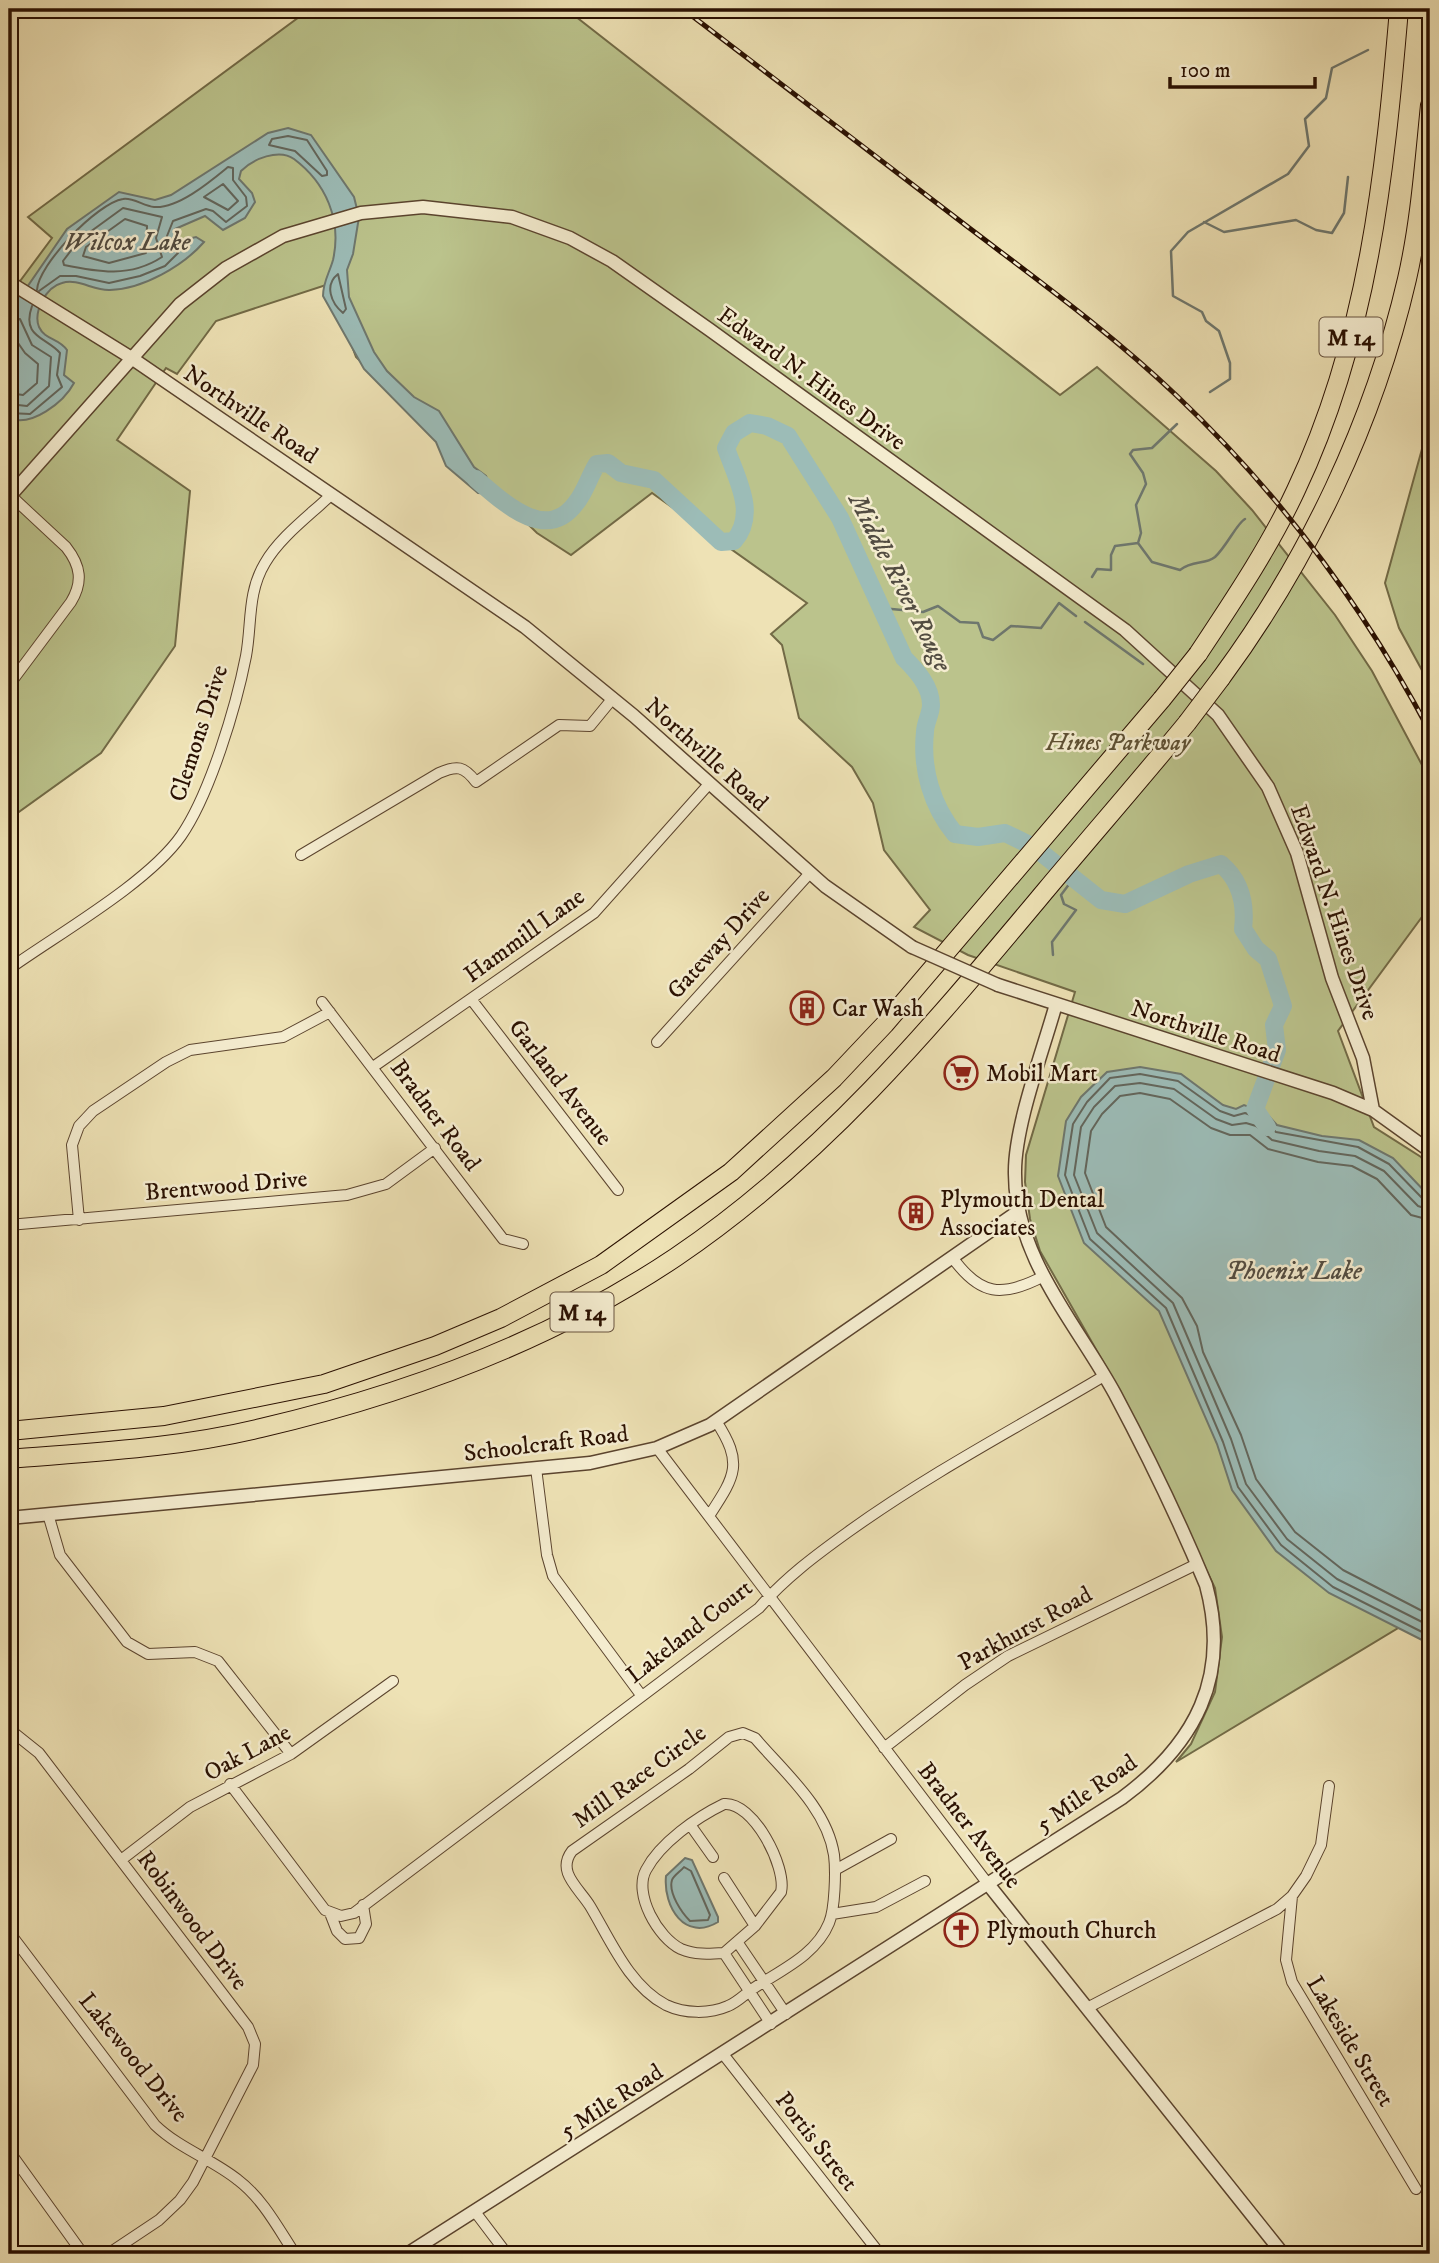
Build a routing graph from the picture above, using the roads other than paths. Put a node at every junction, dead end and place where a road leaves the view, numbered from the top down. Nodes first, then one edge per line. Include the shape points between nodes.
1 (1399, 9) edge
2 (1430, 105) edge
3 (10, 282) edge
4 (130, 357) junction
5 (331, 495) junction
6 (9, 496) edge
7 (9, 685) edge
8 (613, 698) junction
9 (709, 784) junction
10 (301, 855) dead end
11 (810, 873) junction
12 (9, 969) edge
13 (471, 999) junction
14 (322, 1002) dead end
15 (1056, 1004) junction
16 (330, 1012) junction
17 (657, 1042) dead end
18 (373, 1067) junction
19 (1373, 1110) junction
20 (435, 1148) junction
21 (1430, 1151) edge
22 (618, 1190) dead end
23 (1019, 1211) junction
24 (79, 1220) junction
25 (9, 1225) edge
26 (523, 1244) dead end
27 (952, 1257) junction
28 (1044, 1276) junction
29 (1104, 1376) junction
30 (716, 1421) junction
31 (9, 1431) edge
32 (657, 1448) junction
33 (9, 1460) edge
34 (536, 1468) junction
35 (48, 1514) junction
36 (709, 1516) junction
37 (9, 1518) edge
38 (1197, 1564) junction
39 (770, 1596) junction
40 (393, 1681) dead end
41 (641, 1695) junction
42 (9, 1729) edge
43 (884, 1748) junction
44 (290, 1754) junction
45 (230, 1784) junction
46 (1329, 1786) dead end
47 (691, 1826) junction
48 (891, 1839) dead end
49 (713, 1857) dead end
50 (121, 1860) junction
51 (835, 1870) junction
52 (724, 1878) dead end
53 (925, 1881) dead end
54 (988, 1884) junction
55 (1292, 1896) junction
56 (363, 1906) junction
57 (330, 1913) junction
58 (832, 1914) junction
59 (755, 1926) junction
60 (9, 1932) edge
61 (738, 1943) junction
62 (724, 1953) junction
63 (764, 1981) junction
64 (750, 1991) junction
65 (1087, 2008) junction
66 (786, 2014) junction
67 (771, 2024) junction
68 (723, 2054) junction
69 (9, 2151) edge
70 (205, 2160) junction
71 (1416, 2189) dead end
72 (476, 2213) junction
73 (83, 2254) edge
74 (108, 2254) edge
75 (295, 2254) edge
76 (407, 2254) edge
77 (507, 2254) edge
78 (880, 2254) edge
79 (1283, 2254) edge

1 - 31 highway, M 14, bridge via 1384,180 1373,247 1351,337 1297,488 1240,591 1198,654 862,1050 778,1132 696,1198 591,1271 501,1318 324,1384 258,1400 164,1416
2 - 33 highway, M 14, bridge via 1420,208 1393,335 1362,423 1301,551 1259,624 1187,723 856,1109 752,1200 676,1257 543,1333 372,1399 260,1429
3 - 4 street, Northville Road
4 - 5 street, Northville Road
4 - 6 street, Edward N. Hines Drive
4 - 19 street, Edward N. Hines Drive via 180,304 226,268 283,236 361,214 423,207 512,217 570,238 606,258 1125,630 1228,725 1283,817 1297,853 1332,978 1363,1058
5 - 8 street, Northville Road via 524,627
5 - 12 street, Clemons Drive via 274,549 257,579 250,602 246,657 227,724 200,802 180,837 127,887
6 - 7 street via 66,547 79,575 71,602
8 - 9 street, Northville Road
8 - 10 street via 590,726 559,725 476,782 466,768 439,773
9 - 11 street, Northville Road
9 - 13 street, Hammill Lane via 594,914
11 - 15 street, Northville Road, bridge via 912,947 998,985
11 - 17 street, Gateway Drive
13 - 18 street, Hammill Lane
13 - 22 street, Garland Avenue
14 - 16 street, Bradner Road
15 - 19 street, Northville Road
15 - 23 street, 5 Mile Road via 1018,1142
16 - 18 street, Bradner Road
16 - 24 street via 283,1037 190,1050 93,1111 79,1126 72,1145
18 - 20 street, Bradner Road
19 - 21 street, Northville Road
20 - 24 street, Brentwood Drive via 386,1184 361,1192
20 - 26 street, Bradner Road via 503,1239
23 - 27 street, Schoolcraft Road
23 - 28 street, 5 Mile Road
24 - 25 street, Brentwood Drive
27 - 28 street via 968,1279 990,1290
27 - 30 street, Schoolcraft Road
28 - 29 street, 5 Mile Road
29 - 38 street, 5 Mile Road
29 - 39 street, Lakeland Court via 921,1481 835,1542
30 - 32 street, Schoolcraft Road
30 - 36 street via 731,1447 735,1466
32 - 34 street, Schoolcraft Road via 609,1460
32 - 36 street, Bradner Avenue
34 - 35 street, Schoolcraft Road
34 - 41 street via 553,1576
35 - 37 street, Schoolcraft Road
35 - 44 street via 60,1555 127,1642 148,1654 195,1652 218,1661
36 - 39 street, Bradner Avenue
38 - 43 street, Parkhurst Road via 1008,1656
38 - 54 street, 5 Mile Road via 1213,1615 1212,1663 1203,1703 1182,1742 1122,1798
39 - 41 street, Lakeland Court
39 - 43 street, Bradner Avenue
40 - 44 street, Oak Lane
41 - 56 street, Lakeland Court
42 - 50 street, Robinwood Drive via 39,1753
43 - 54 street, Bradner Avenue
44 - 45 street, Oak Lane
45 - 50 street, Oak Lane via 190,1807
45 - 57 street
46 - 55 street, Lakeside Street via 1321,1844
47 - 49 street
47 - 59 street via 730,1804 742,1807 759,1828 783,1880 779,1897
47 - 62 street via 652,1861 642,1891 668,1940 688,1951
48 - 51 street
50 - 70 street, Robinwood Drive via 248,2027 255,2044 253,2065
51 - 58 street, Mill Race Circle
51 - 64 street, Mill Race Circle via 830,1839 815,1809 755,1738 743,1733 729,1737 569,1854 569,1876 619,1955 656,1998 679,2009 704,2011 731,2006
52 - 59 street
53 - 58 street via 876,1907
54 - 65 street, Bradner Avenue
54 - 66 street, 5 Mile Road
55 - 65 street via 1277,1909
55 - 71 street, Lakeside Street via 1286,1959 1289,1977
56 - 57 street via 346,1915
56 - 57 street via 366,1924 359,1938 345,1939
58 - 63 street, Mill Race Circle via 808,1952
59 - 61 street
60 - 70 street, Lakewood Drive via 155,2124
61 - 62 street
61 - 63 street
62 - 64 street
63 - 64 street, Mill Race Circle
63 - 66 street
64 - 67 street
65 - 79 street, Bradner Avenue
66 - 67 street, 5 Mile Road
67 - 68 street, 5 Mile Road
68 - 72 street, 5 Mile Road
68 - 78 street, Portis Street
69 - 73 street
70 - 74 street, Robinwood Drive via 169,2212
70 - 75 street, Lakewood Drive via 237,2178 253,2194
72 - 76 street, 5 Mile Road
72 - 77 street

